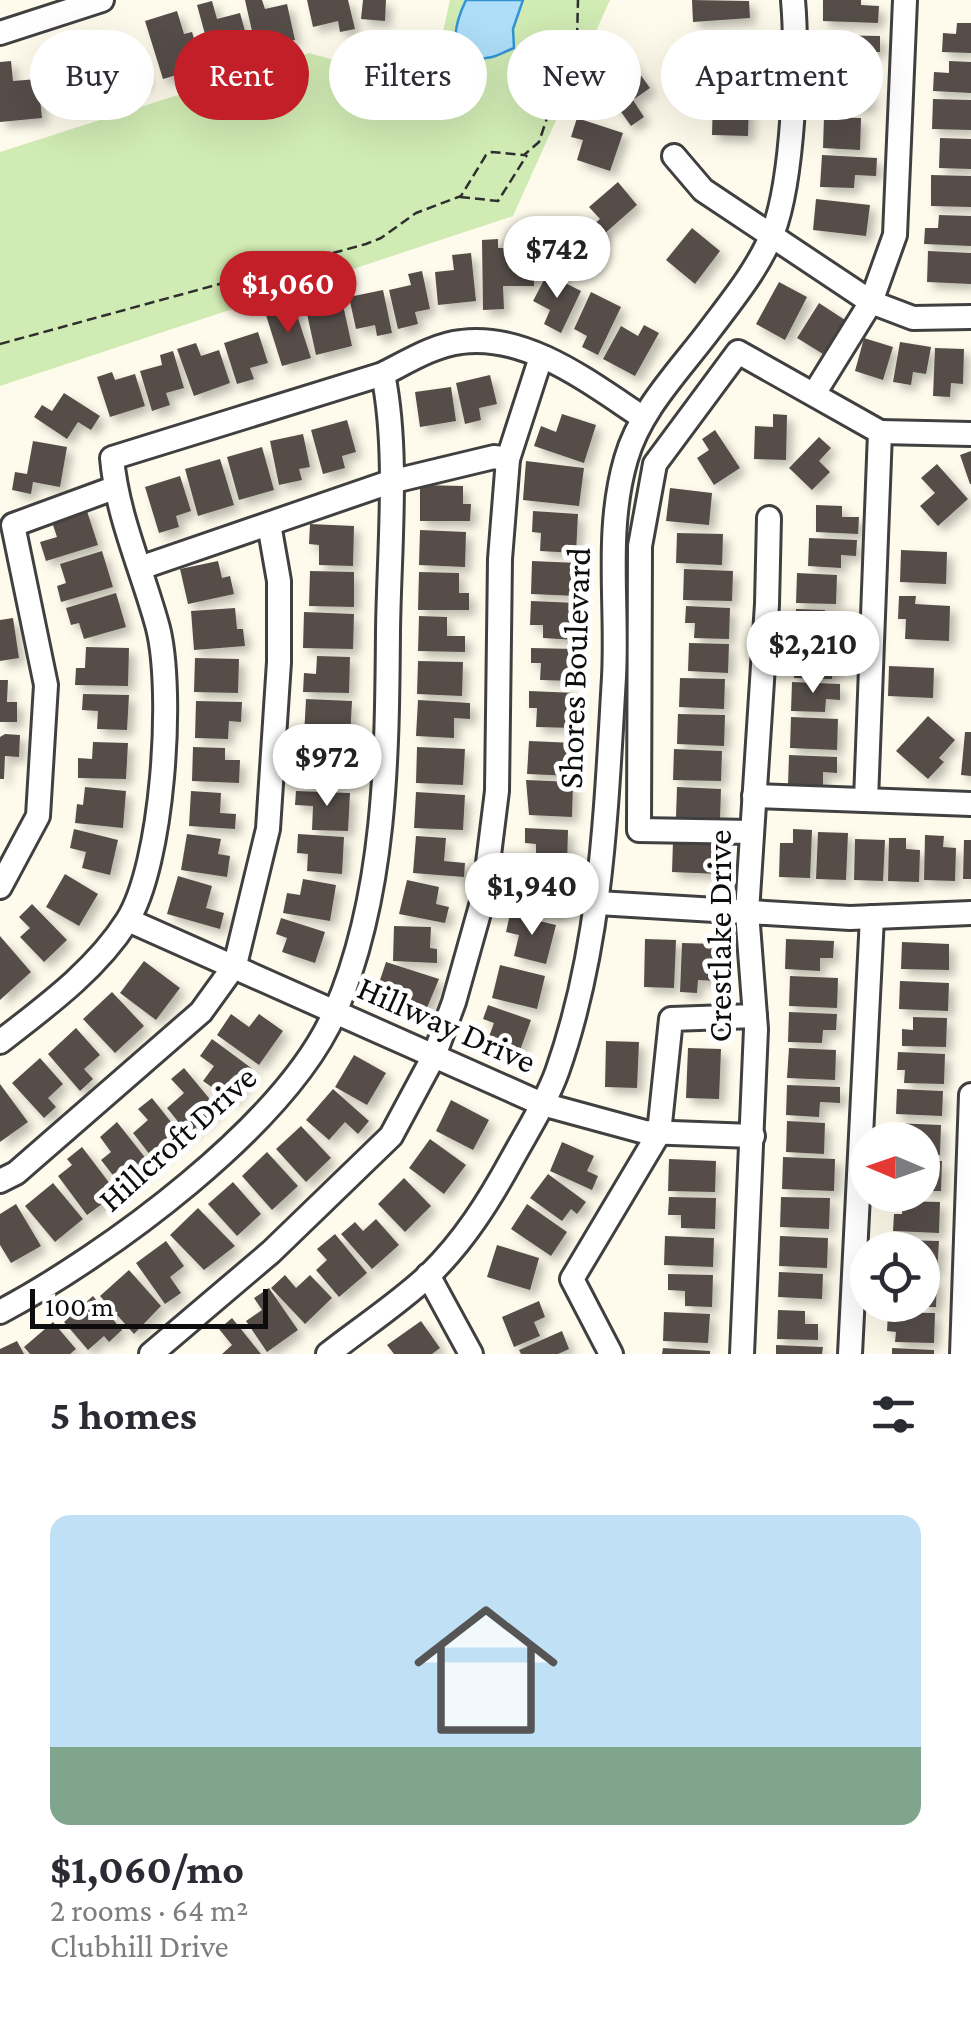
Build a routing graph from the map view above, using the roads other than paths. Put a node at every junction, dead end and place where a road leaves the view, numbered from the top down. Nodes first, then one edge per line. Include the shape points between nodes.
1 (102, 0) edge
2 (793, 0) edge
3 (905, 0) edge
4 (0, 32) edge
5 (674, 156) dead end
6 (772, 235) junction
7 (870, 302) junction
8 (971, 318) edge
9 (541, 357) junction
10 (383, 374) junction
11 (814, 394) junction
12 (642, 418) junction
13 (880, 432) junction
14 (971, 434) edge
15 (508, 459) junction
16 (390, 482) junction
17 (114, 488) junction
18 (769, 518) dead end
19 (269, 524) junction
20 (140, 568) junction
21 (754, 796) junction
22 (866, 800) junction
23 (971, 804) edge
24 (752, 832) junction
25 (0, 887) edge
26 (598, 903) junction
27 (747, 912) junction
28 (971, 912) edge
29 (872, 917) junction
30 (128, 920) junction
31 (235, 966) junction
32 (335, 1012) junction
33 (755, 1016) junction
34 (0, 1042) edge
35 (434, 1056) junction
36 (971, 1095) edge
37 (542, 1104) junction
38 (659, 1133) junction
39 (753, 1136) junction
40 (0, 1181) edge
41 (428, 1276) junction
42 (0, 1312) edge
43 (965, 1345) edge
44 (151, 1354) edge
45 (328, 1354) edge
46 (471, 1354) edge
47 (611, 1354) edge
48 (742, 1354) edge
49 (850, 1354) edge

1 - 4 street
2 - 6 street, Shores Boulevard via 787,163
3 - 7 street via 895,236
5 - 6 street via 703,190
6 - 7 street
6 - 12 street, Shores Boulevard via 744,284
7 - 8 street via 913,318
7 - 11 street
9 - 10 street via 499,341 459,342
9 - 12 street
9 - 15 street
10 - 16 street, Hillcroft Drive
10 - 17 street via 112,458
11 - 13 street
11 - 24 street via 738,352 655,464 640,546 639,830
12 - 26 street, Shores Boulevard via 616,500 614,672
13 - 14 street
13 - 22 street
15 - 16 street via 494,456
15 - 35 street via 495,808 484,895
16 - 19 street
16 - 32 street, Hillcroft Drive via 380,822 357,946
17 - 20 street
17 - 25 street via 13,525 46,684 38,816
18 - 21 street, Crestlake Drive
19 - 20 street
19 - 31 street via 279,662 268,829
20 - 30 street via 164,674 161,800 148,872
21 - 22 street
21 - 24 street, Crestlake Drive
22 - 23 street
24 - 27 street, Crestlake Drive
26 - 27 street
26 - 37 street, Shores Boulevard via 574,1013
27 - 29 street
27 - 33 street, Crestlake Drive
28 - 29 street
29 - 49 street
30 - 31 street, Hillway Drive
30 - 34 street via 82,974
31 - 32 street, Hillway Drive
31 - 40 street via 201,1012
32 - 35 street, Hillway Drive
32 - 42 street, Hillcroft Drive via 303,1067 236,1140 114,1241
33 - 38 street via 671,1018
33 - 39 street, Crestlake Drive
35 - 37 street, Hillway Drive
35 - 44 street via 391,1136 271,1252
36 - 43 street
37 - 38 street, Hillway Drive
37 - 41 street, Shores Boulevard via 485,1208
38 - 39 street, Hillway Drive
38 - 47 street via 572,1279
39 - 48 street, Crestlake Drive
41 - 45 street, Shores Boulevard
41 - 46 street

